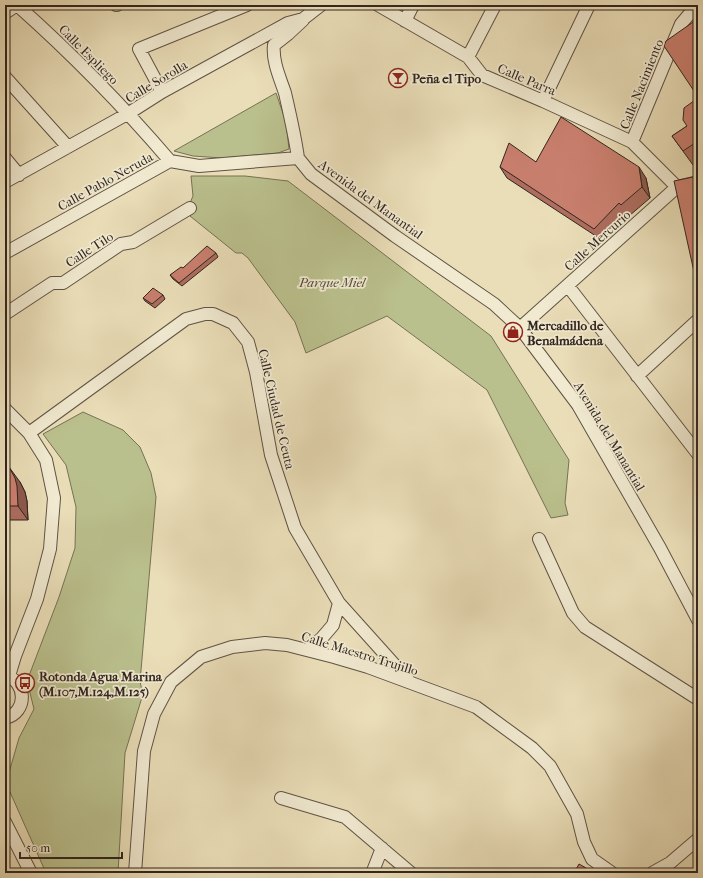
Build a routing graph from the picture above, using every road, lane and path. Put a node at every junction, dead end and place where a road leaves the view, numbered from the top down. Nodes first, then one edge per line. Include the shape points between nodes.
1 (17, 5) edge
2 (247, 5) edge
3 (321, 5) edge
4 (378, 5) edge
5 (413, 5) edge
6 (495, 5) edge
7 (589, 5) edge
8 (697, 5) edge
9 (5, 13) edge
10 (303, 19) junction
11 (405, 21) junction
12 (468, 57) junction
13 (5, 77) edge
14 (162, 92) junction
15 (543, 101) junction
16 (129, 113) junction
17 (632, 142) junction
18 (68, 147) junction
19 (5, 158) edge
20 (298, 158) junction
21 (170, 161) junction
22 (18, 175) junction
23 (5, 182) edge
24 (698, 182) edge
25 (677, 187) junction
26 (190, 208) dead end
27 (5, 253) edge
28 (568, 286) junction
29 (5, 314) edge
30 (698, 320) edge
31 (520, 328) junction
32 (637, 376) junction
33 (5, 409) edge
34 (29, 433) junction
35 (698, 454) edge
36 (539, 539) dead end
37 (339, 603) junction
38 (698, 620) edge
39 (307, 650) junction
40 (7, 676) edge
41 (412, 683) junction
42 (698, 699) edge
43 (5, 718) edge
44 (281, 798) dead end
45 (5, 822) edge
46 (698, 839) edge
47 (382, 848) junction
48 (31, 873) edge
49 (135, 873) edge
50 (374, 873) edge
51 (411, 873) edge
52 (612, 873) edge
53 (652, 873) edge

1 - 9 street
1 - 16 street, Calle Espliego via 49,33
2 - 14 street via 139,50
3 - 10 street, Calle Sorolla
4 - 11 street, Calle Parra
5 - 11 street
6 - 12 street
7 - 15 street
8 - 17 street, Calle Nacimiento via 680,24
10 - 14 street, Calle Sorolla via 288,23
10 - 20 street via 274,45 273,54 296,139
11 - 12 street, Calle Parra
12 - 15 street, Calle Parra via 482,75
13 - 18 street
14 - 16 street, Calle Sorolla
15 - 17 street, Calle Parra
16 - 18 street, Calle Sorolla
16 - 21 street, Calle Espliego
17 - 25 street, Calle Nacimiento
18 - 22 street, Calle Sorolla
19 - 22 street
20 - 21 street, Calle Pablo Neruda via 199,166
20 - 31 street, Avenida del Manantial via 311,174 494,304
21 - 27 street, Calle Pablo Neruda
22 - 23 street, Calle Sorolla
24 - 25 street, Calle Mercurio
25 - 28 street, Calle Mercurio
26 - 29 street, Calle Tilo via 133,242 121,244 63,283 52,283
28 - 31 street, Calle Mercurio
28 - 32 street
30 - 32 street
31 - 38 street, Avenida del Manantial via 578,405
32 - 35 street
33 - 34 street
34 - 37 street, Calle Ciudad de Ceuta via 186,319 213,314 233,323 248,342 271,455 295,528
34 - 40 street via 46,460 54,498 50,549 37,598
36 - 42 street via 573,613 585,627
37 - 39 street via 333,625
37 - 41 street, Calle Ciudad de Ceuta
39 - 41 street, Calle Maestro Trujillo via 368,667
39 - 49 street, Calle Maestro Trujillo via 265,643 232,647 202,657 171,682 154,714 144,752
40 - 43 street via 16,681 22,698 16,713
41 - 52 street, Calle Maestro Trujillo via 476,707 532,748 550,766 577,814 584,842 592,858
44 - 47 street via 345,817
45 - 48 street
46 - 53 street via 670,863
47 - 50 street
47 - 51 street

